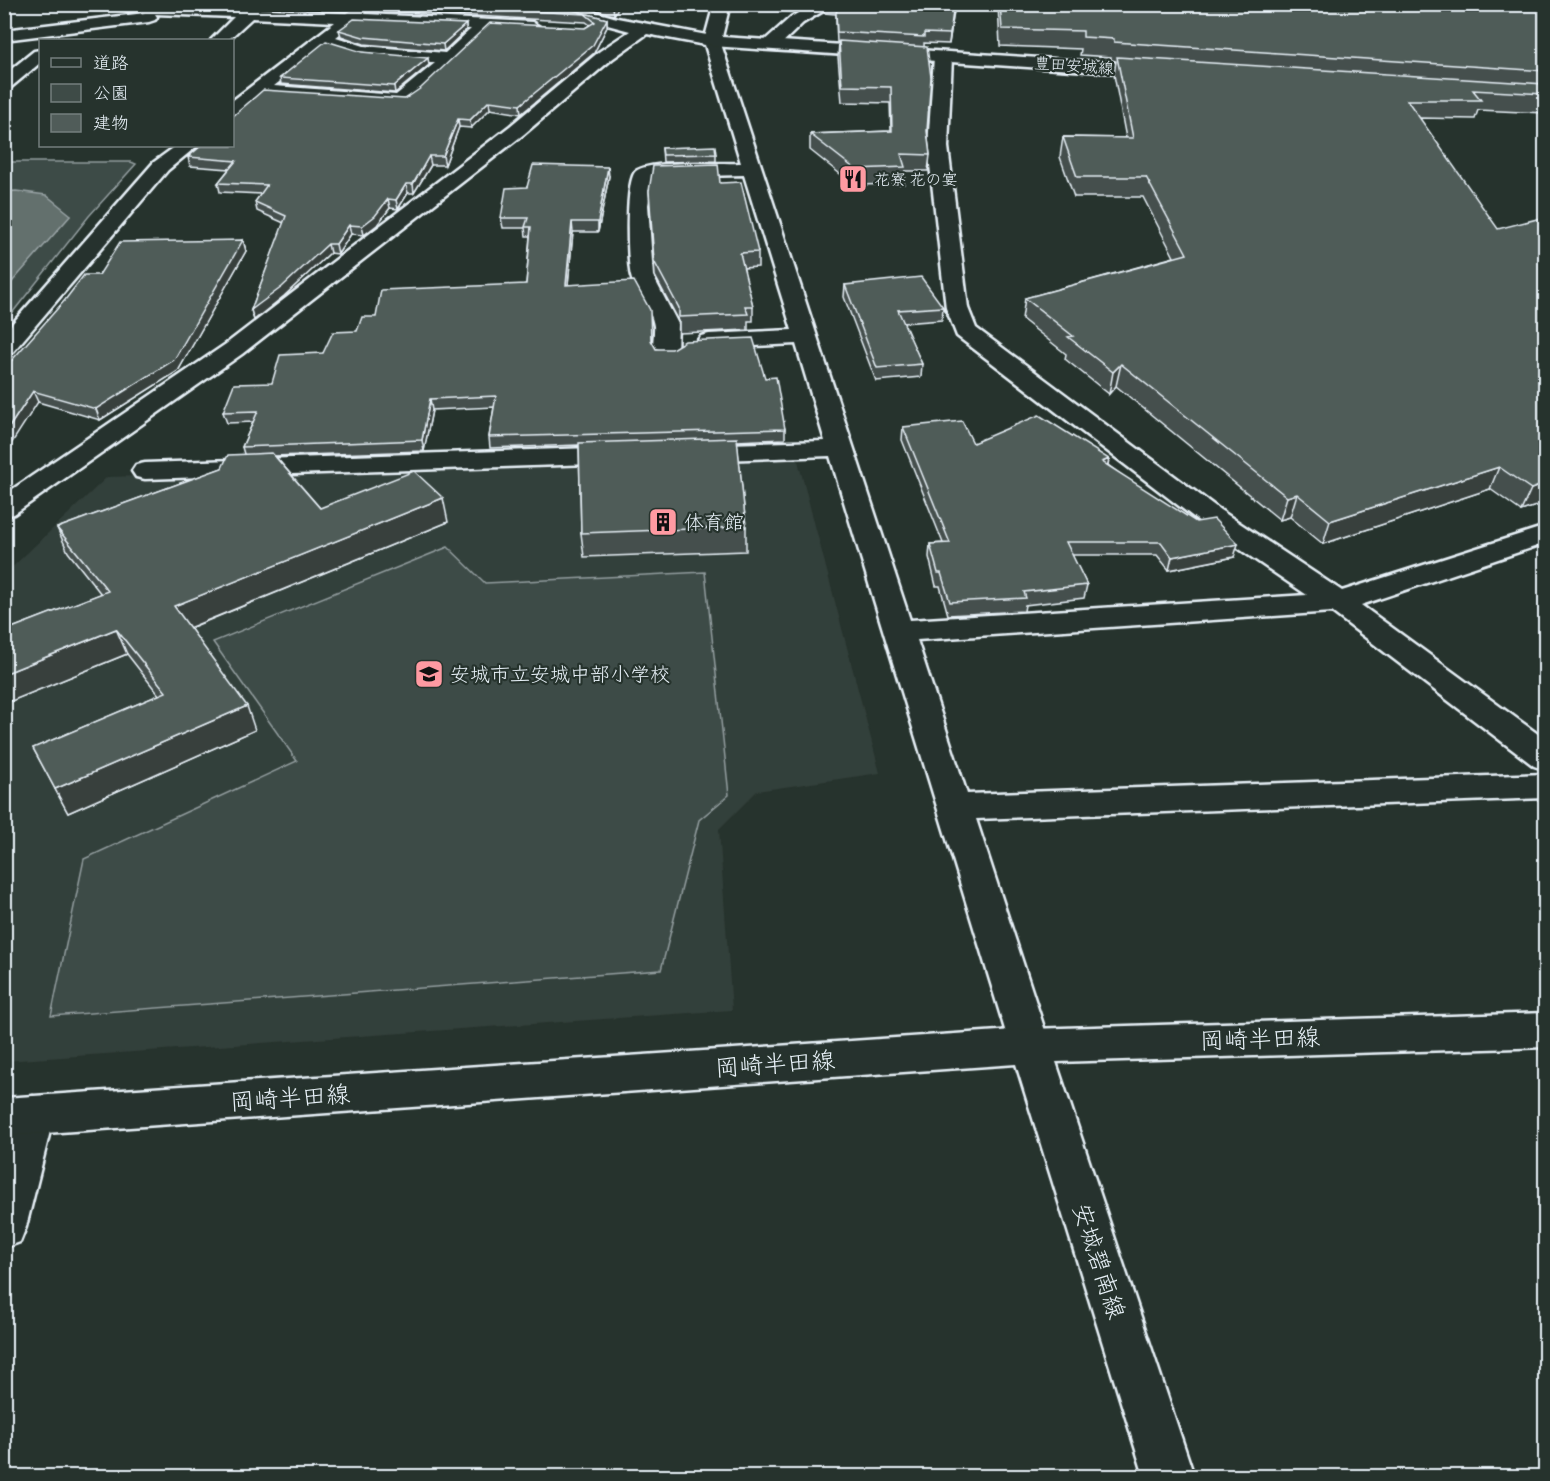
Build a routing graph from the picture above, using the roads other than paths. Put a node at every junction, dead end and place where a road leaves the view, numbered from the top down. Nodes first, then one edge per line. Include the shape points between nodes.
1 (278, 4) edge
2 (366, 4) edge
3 (546, 4) edge
4 (722, 4) edge
5 (827, 4) edge
6 (125, 5) edge
7 (186, 12) junction
8 (255, 13) junction
9 (349, 19) junction
10 (615, 23) junction
11 (485, 25) junction
12 (76, 26) junction
13 (552, 28) edge
14 (574, 28) edge
15 (643, 29) junction
16 (4, 35) edge
17 (59, 39) edge
18 (220, 39) edge
19 (323, 39) junction
20 (712, 41) junction
21 (770, 45) junction
22 (39, 56) edge
23 (943, 57) junction
24 (449, 58) junction
25 (1179, 72) edge
26 (39, 75) edge
27 (11, 79) edge
28 (234, 83) edge
29 (262, 87) junction
30 (234, 108) edge
31 (186, 147) edge
32 (753, 169) junction
33 (805, 336) junction
34 (4, 348) edge
35 (841, 448) junction
36 (145, 471) dead end
37 (4, 508) edge
38 (1540, 542) edge
39 (1338, 602) junction
40 (899, 630) junction
41 (1545, 758) edge
42 (1545, 786) edge
43 (955, 807) junction
44 (1545, 1030) edge
45 (1030, 1046) junction
46 (19, 1116) edge
47 (4, 1227) edge
48 (1169, 1476) edge

1 - 8 street
2 - 9 street
3 - 10 street, 豊田安城線
4 - 20 street
5 - 21 street via 797,20
6 - 7 street
7 - 8 street
7 - 12 street
8 - 9 street
8 - 18 street
9 - 11 street
9 - 19 street
10 - 14 street via 607,30
10 - 15 street, 豊田安城線
11 - 13 street
11 - 24 street
12 - 16 street
12 - 17 street
15 - 20 street, 豊田安城線
15 - 37 street via 234,349
19 - 24 street via 363,51
19 - 29 street
20 - 21 street, 豊田安城線
20 - 32 street, 安城碧南線
21 - 23 street, 豊田安城線
22 - 27 street
23 - 25 street, 豊田安城線
23 - 39 street via 938,147 957,308 965,331 1210,516
24 - 29 street via 400,101
26 - 27 street
28 - 29 street
29 - 30 street
31 - 34 street via 160,166
32 - 33 street, 安城碧南線
32 - 33 street via 653,171 642,176 638,205 642,276 666,324 665,352 679,342
33 - 35 street, 安城碧南線
35 - 36 street
35 - 40 street, 安城碧南線
38 - 39 street
39 - 40 street
39 - 41 street
40 - 43 street, 安城碧南線
42 - 43 street
43 - 45 street, 安城碧南線
44 - 45 street, 岡崎半田線
45 - 46 street, 岡崎半田線
45 - 48 street, 安城碧南線
46 - 47 street

